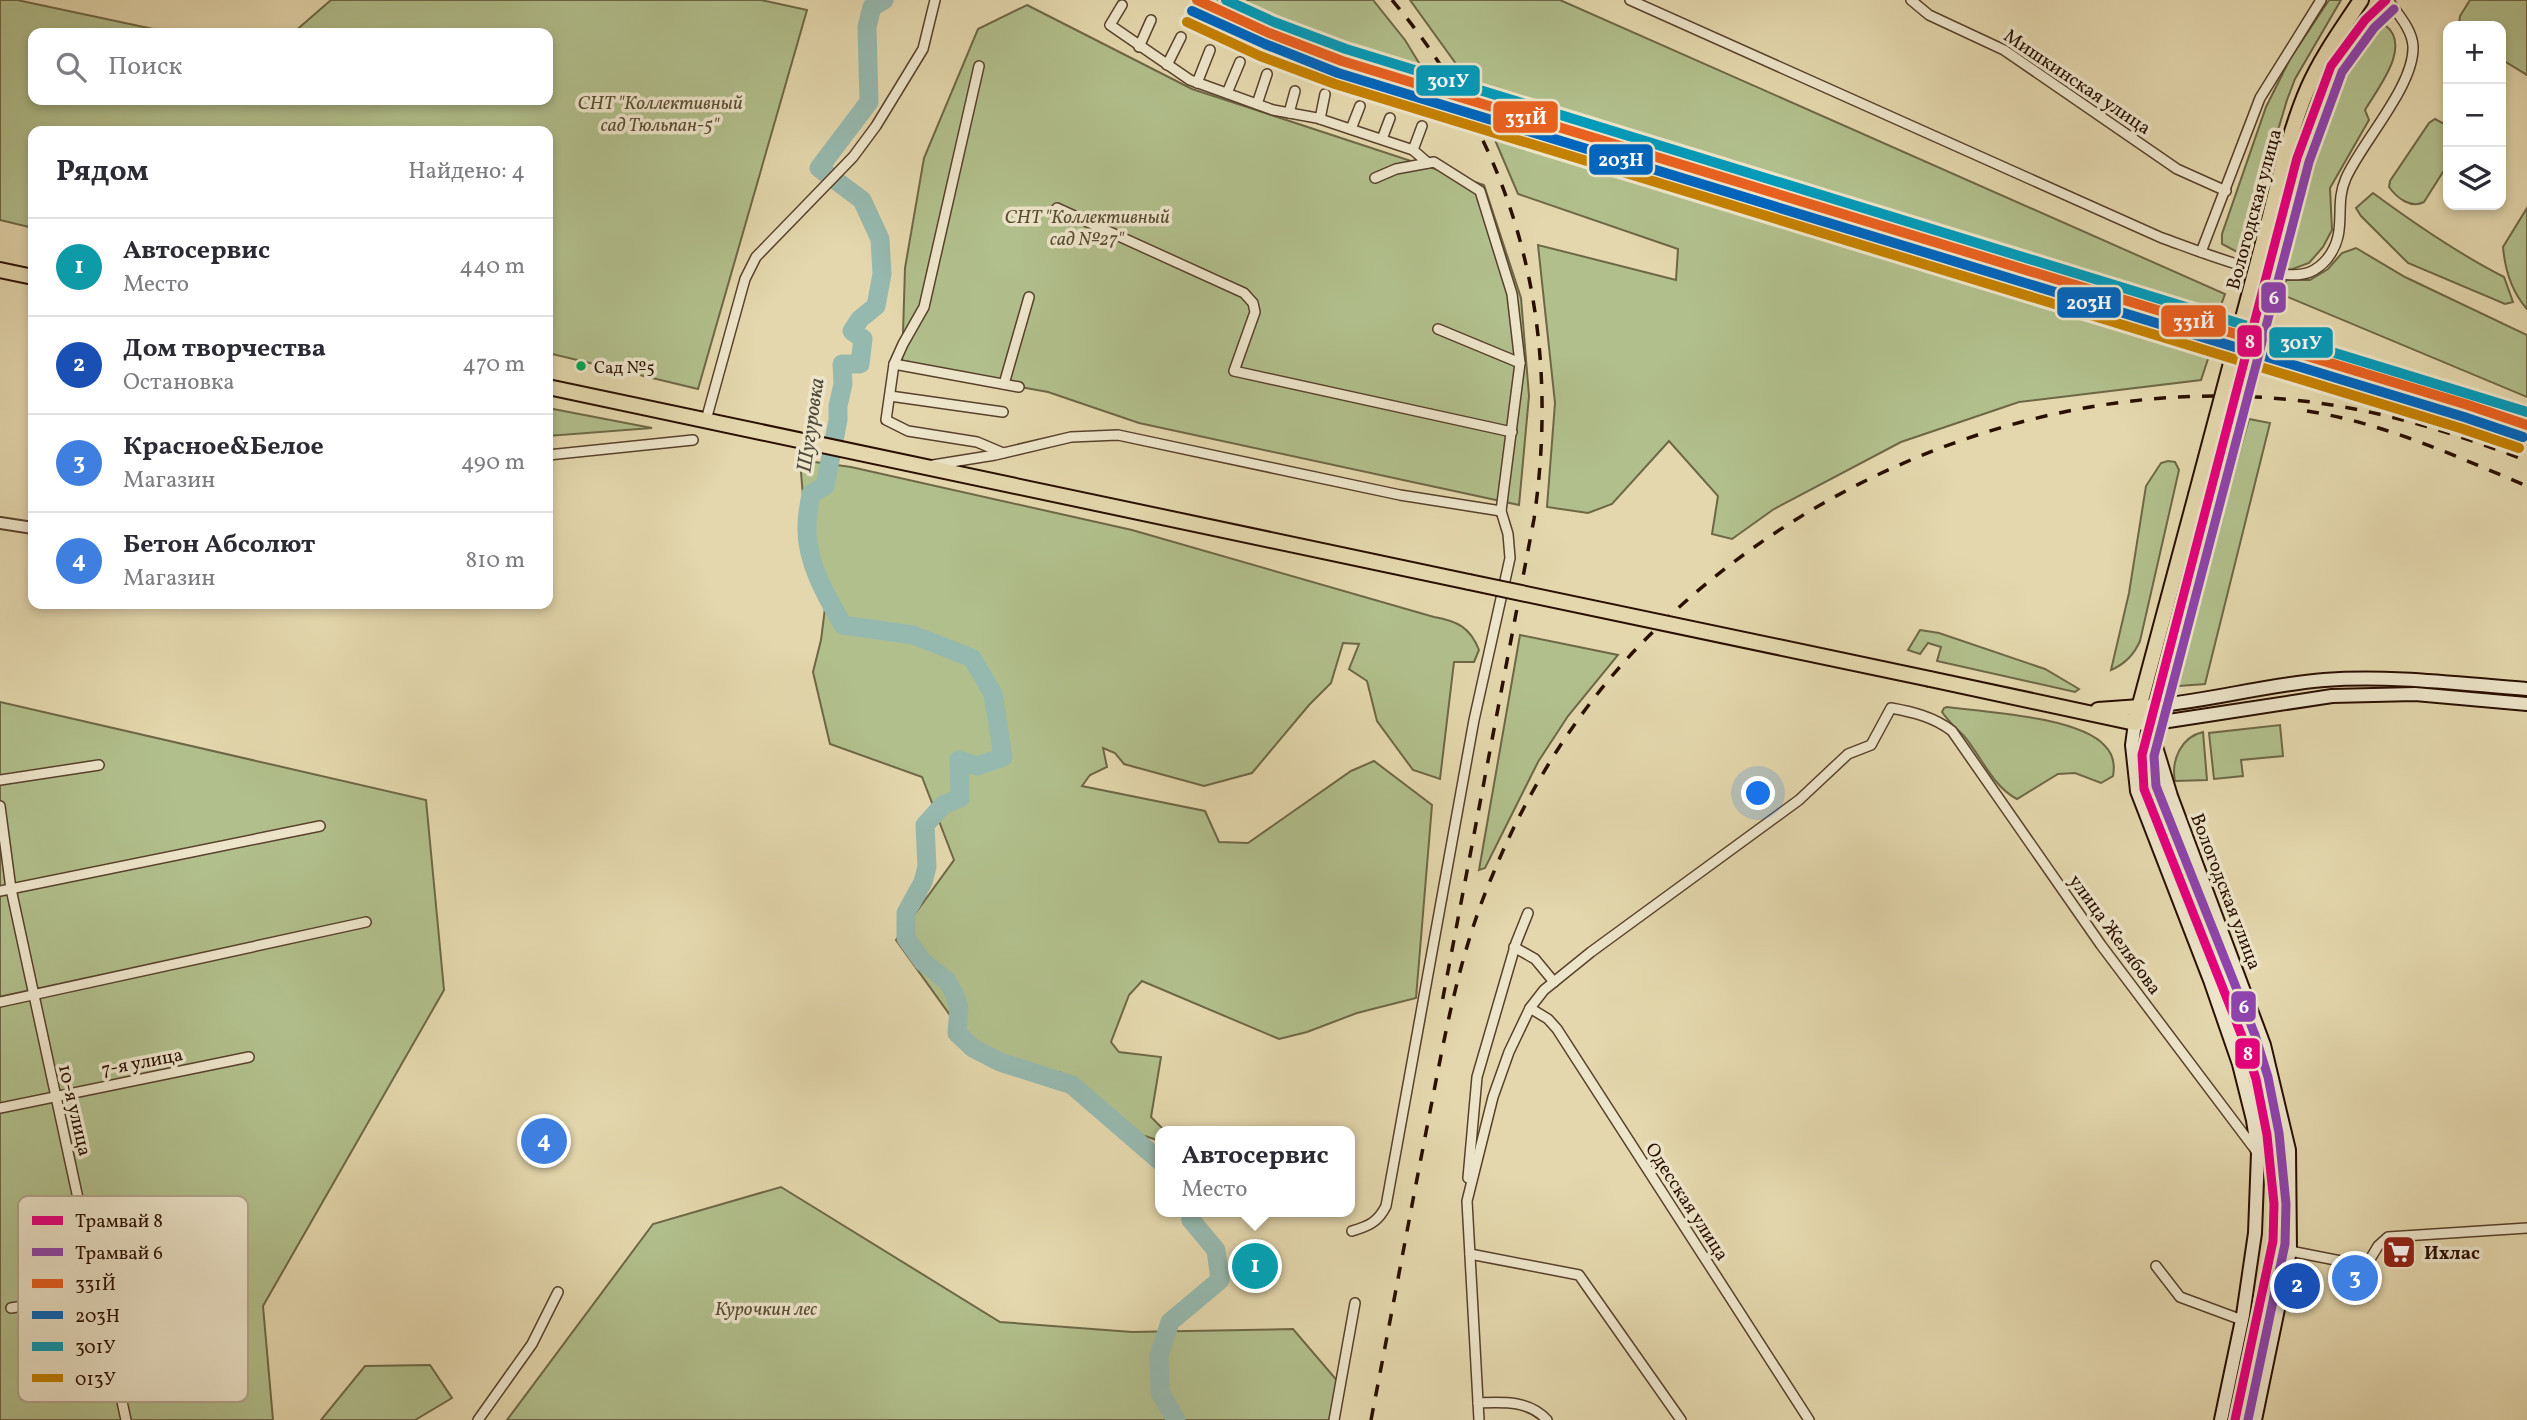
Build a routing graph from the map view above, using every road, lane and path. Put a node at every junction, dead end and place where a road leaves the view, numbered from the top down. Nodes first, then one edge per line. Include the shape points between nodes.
1 (935, 0) edge
2 (1632, 0) edge
3 (1911, 0) edge
4 (2320, 0) edge
5 (2361, 0) edge
6 (2388, 0) edge
7 (1122, 5) dead end
8 (1151, 20) dead end
9 (1181, 37) dead end
10 (1139, 47) junction
11 (1210, 50) dead end
12 (1240, 62) dead end
13 (1167, 65) junction
14 (979, 66) dead end
15 (1267, 74) dead end
16 (1197, 83) junction
17 (1295, 91) dead end
18 (1227, 93) junction
19 (1325, 94) dead end
20 (1257, 104) junction
21 (1360, 106) dead end
22 (1289, 113) junction
23 (1390, 118) dead end
24 (1320, 119) junction
25 (1422, 126) dead end
26 (1351, 130) junction
27 (1382, 139) junction
28 (1413, 150) junction
29 (1428, 163) junction
30 (1375, 177) dead end
31 (2226, 191) junction
32 (1057, 208) dead end
33 (2202, 252) junction
34 (0, 270) edge
35 (28, 276) edge
36 (1029, 297) dead end
37 (1438, 329) dead end
38 (1520, 363) junction
39 (894, 364) junction
40 (1004, 384) junction
41 (1019, 387) dead end
42 (553, 388) edge
43 (890, 396) junction
44 (1003, 412) dead end
45 (706, 420) junction
46 (1512, 432) junction
47 (693, 440) dead end
48 (1003, 453) junction
49 (553, 454) edge
50 (926, 467) junction
51 (1501, 511) junction
52 (0, 523) edge
53 (28, 527) edge
54 (2527, 689) edge
55 (2527, 704) edge
56 (2140, 707) junction
57 (2079, 711) junction
58 (2142, 724) junction
59 (99, 765) dead end
60 (0, 780) edge
61 (0, 806) edge
62 (320, 825) dead end
63 (10, 889) junction
64 (0, 891) edge
65 (1528, 913) dead end
66 (366, 922) dead end
67 (1514, 947) junction
68 (1554, 982) junction
69 (34, 995) junction
70 (0, 1002) edge
71 (1531, 1008) junction
72 (250, 1057) dead end
73 (55, 1097) junction
74 (0, 1108) edge
75 (2258, 1153) junction
76 (77, 1196) edge
77 (1467, 1201) junction
78 (2527, 1228) edge
79 (1352, 1230) dead end
80 (2290, 1251) junction
81 (1470, 1254) junction
82 (2156, 1266) dead end
83 (558, 1292) dead end
84 (1355, 1303) dead end
85 (18, 1307) edge
86 (11, 1308) dead end
87 (2242, 1320) junction
88 (122, 1402) edge
89 (1478, 1403) junction
90 (126, 1420) edge
91 (478, 1420) edge
92 (1334, 1420) edge
93 (1479, 1420) edge
94 (1547, 1420) edge
95 (1681, 1420) edge
96 (1809, 1420) edge
97 (2221, 1420) edge
98 (2255, 1420) edge

1 - 45 street via 923,48 876,126 853,157 756,257 745,279
2 - 33 street
3 - 31 street, Мишкинская улица via 1929,15 2004,50 2176,169
4 - 31 street via 2260,98
5 - 56 main road, Вологодская улица, bridge via 2328,49 2300,111
6 - 33 street via 2409,32 2413,47 2410,64 2345,178 2339,239 2328,257 2310,273 2286,275
7 - 10 street via 1110,25
8 - 10 street
9 - 13 street
10 - 13 street
11 - 16 street
12 - 18 street
13 - 16 street
14 - 39 street via 924,307
15 - 20 street
16 - 18 street
17 - 22 street
18 - 20 street
19 - 24 street
20 - 22 street
21 - 26 street
22 - 24 street
23 - 27 street
24 - 26 street
25 - 28 street
26 - 27 street
27 - 28 street
28 - 29 street
29 - 30 street
29 - 38 street via 1434,162 1480,191 1513,294
31 - 33 street
32 - 46 street via 1244,293 1254,303 1255,312 1234,371
34 - 35 main road
36 - 40 street
37 - 38 street
38 - 46 street
39 - 40 street
39 - 43 street
40 - 41 street
42 - 45 main road
43 - 44 street
43 - 48 street via 886,420 908,431 977,442
45 - 50 main road
46 - 51 street
47 - 49 street
48 - 50 street
48 - 51 street via 1072,437 1118,435 1400,495
50 - 57 main road, bridge
51 - 79 street via 1510,558 1474,720 1386,1206 1379,1219
52 - 53 street
54 - 56 main road via 2361,678 2287,684
55 - 58 main road via 2415,694 2332,696
56 - 57 main road
56 - 58 main road, Вологодская улица
57 - 58 main road
58 - 75 main road, Вологодская улица via 2132,745 2137,791 2235,1052
58 - 80 main road, Вологодская улица via 2264,1045 2289,1150
59 - 60 street
61 - 63 street, 10-я улица
62 - 63 street
63 - 64 street
63 - 69 street, 10-я улица
65 - 67 street
66 - 69 street
67 - 68 street via 1535,959
67 - 77 street via 1477,1077
68 - 71 street
68 - 75 street, улица Желябова via 1799,800 1848,754 1871,745 1891,708 1919,713 1952,731 2101,945
69 - 70 street
69 - 73 street, 10-я улица
71 - 77 street via 1493,1097
71 - 96 street, Одесская улица via 1557,1029
72 - 73 street, 7-я улица
73 - 74 street, 7-я улица
73 - 76 street, 10-я улица
75 - 87 main road, Вологодская улица via 2255,1233
77 - 81 street
78 - 80 street via 2388,1237 2365,1266
80 - 98 main road, Вологодская улица
81 - 89 street
81 - 95 street via 1579,1275
82 - 87 street via 2180,1297
83 - 91 street via 532,1344
84 - 92 street
85 - 86 street
87 - 97 main road, Вологодская улица
88 - 90 street, 10-я улица
89 - 93 street
89 - 94 street via 1514,1402

